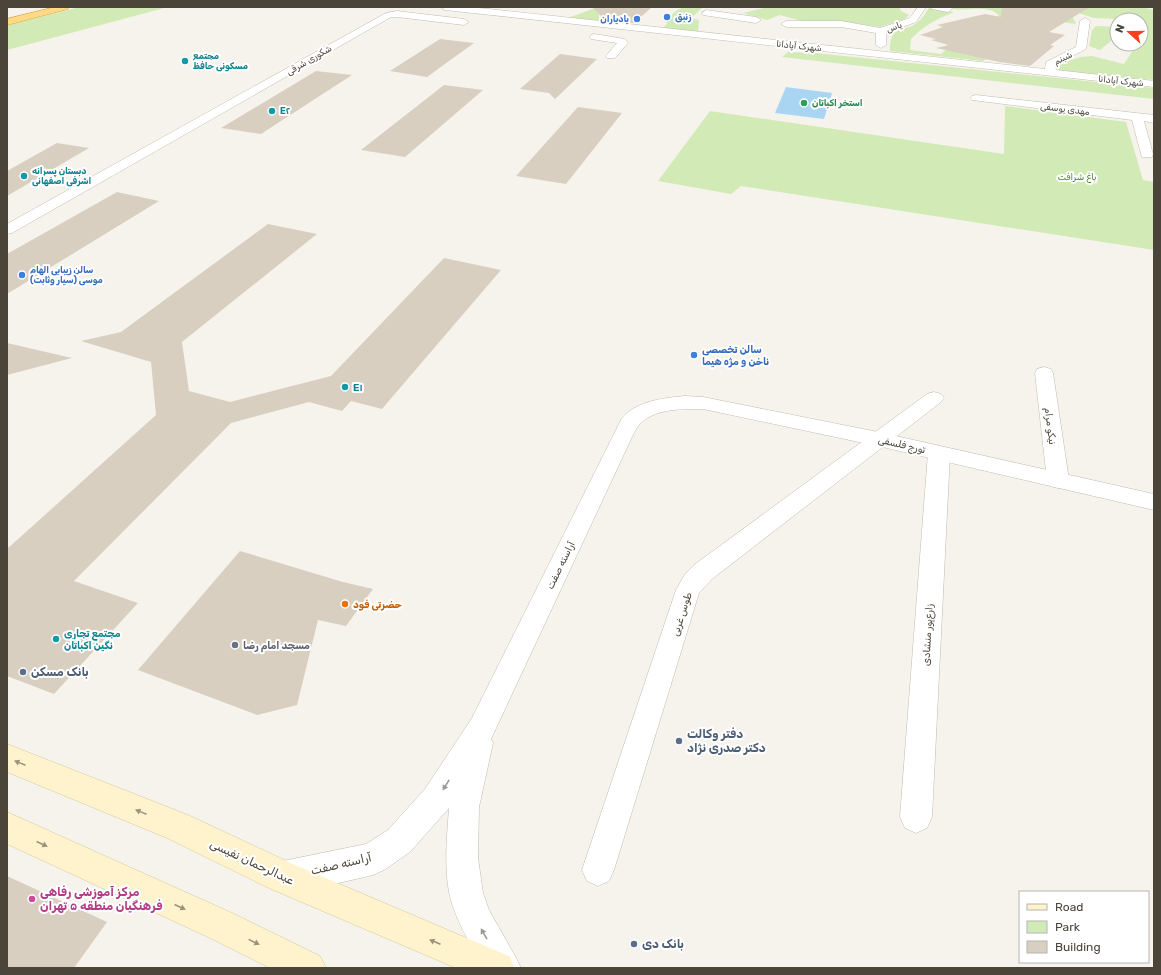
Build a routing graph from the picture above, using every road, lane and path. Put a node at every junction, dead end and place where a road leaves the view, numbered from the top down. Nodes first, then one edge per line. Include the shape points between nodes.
1 (66, 7) edge
2 (445, 7) edge
3 (530, 7) edge
4 (922, 7) edge
5 (935, 7) edge
6 (948, 9) dead end
7 (520, 15) junction
8 (756, 20) dead end
9 (706, 21) edge
10 (1085, 21) dead end
11 (7, 22) edge
12 (476, 23) dead end
13 (786, 24) dead end
14 (882, 31) junction
15 (587, 36) dead end
16 (881, 54) junction
17 (611, 56) dead end
18 (1051, 73) junction
19 (1154, 84) edge
20 (976, 98) dead end
21 (1137, 117) junction
22 (1154, 119) edge
23 (1147, 154) dead end
24 (7, 230) edge
25 (1044, 372) dead end
26 (934, 398) dead end
27 (649, 410) joint
28 (878, 439) junction
29 (938, 453) junction
30 (1058, 480) junction
31 (1154, 502) edge
32 (482, 728) junction
33 (7, 758) edge
34 (916, 817) dead end
35 (7, 828) edge
36 (598, 870) dead end
37 (283, 877) junction
38 (308, 968) edge
39 (497, 968) edge
40 (503, 968) edge

1 - 11 highway
2 - 7 street, شهرک آپادانا
3 - 7 street
4 - 14 street, یاس via 913,20
5 - 6 street
7 - 9 street, شهرک آپادانا
8 - 9 street
9 - 16 street, شهرک آپادانا
10 - 18 street, شبنم via 1081,49 1050,64
12 - 24 street, شکوری شرقی via 389,15
13 - 14 street via 841,24
14 - 16 street, یاس
15 - 17 street via 622,41
16 - 18 street, شهرک آپادانا
18 - 19 street, شهرک آپادانا
20 - 21 street, مهدی یوسفی
21 - 22 street, مهدی یوسفی
21 - 23 street
25 - 30 street, نیکو مرام
26 - 28 street, طوس غربی
27 - 28 street, تورج فلسفی via 674,403 703,403
27 - 32 street, آراسته صفت via 632,420 622,437
28 - 29 street, تورج فلسفی
28 - 36 street, طوس غربی via 709,567 688,590
29 - 30 street, تورج فلسفی
29 - 34 street, زارع‌پور منشادی
30 - 31 street, تورج فلسفی
32 -> 37 street, آراسته صفت via 436,800 399,841 373,858
40 -> 32 street, آراسته صفت via 476,920 466,893 462,858 464,807
37 -> 33 main road, عبدالرحمان نفیسی via 177,826
35 -> 38 main road
39 -> 37 main road, عبدالرحمان نفیسی

